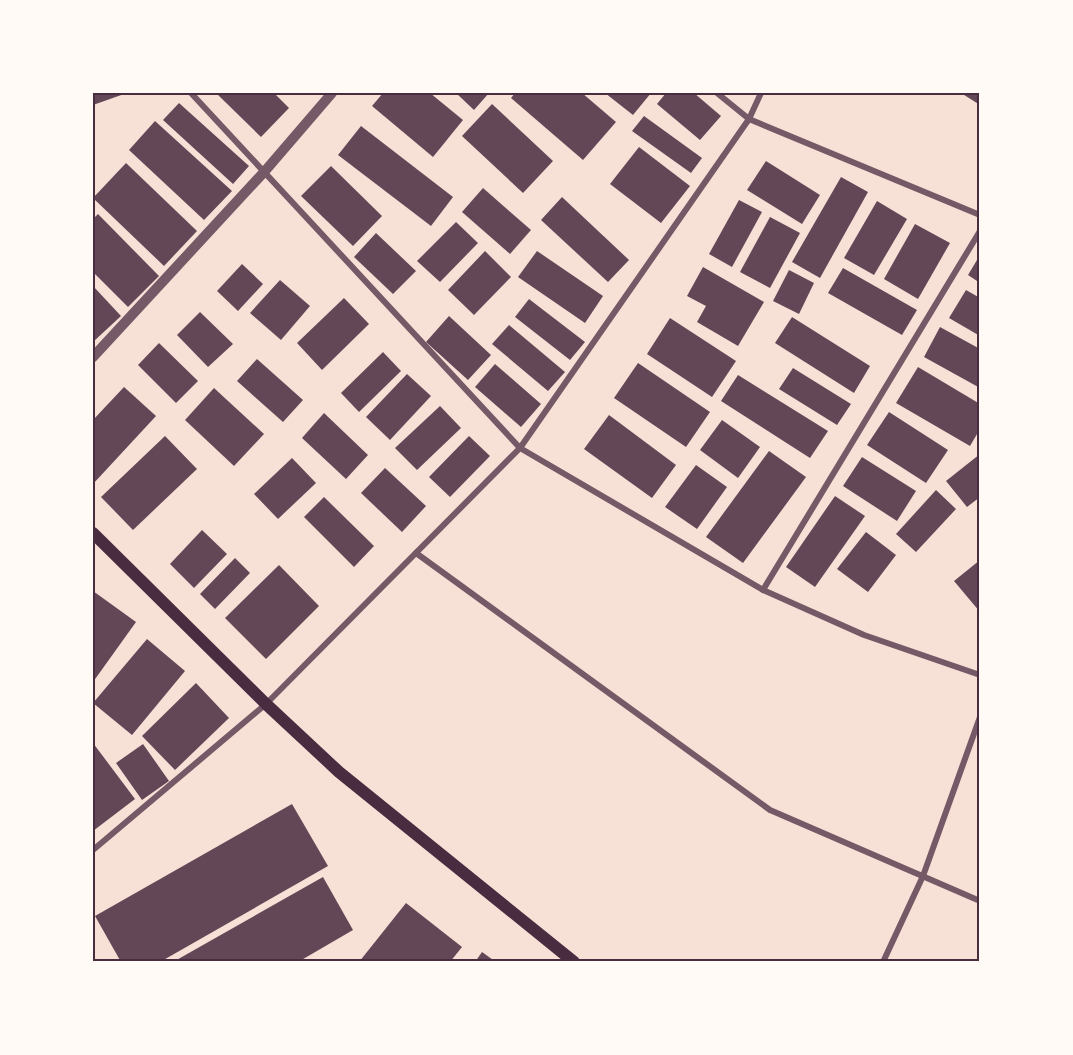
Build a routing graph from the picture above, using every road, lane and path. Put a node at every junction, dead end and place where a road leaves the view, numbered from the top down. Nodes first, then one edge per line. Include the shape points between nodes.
1 (191, 93) edge
2 (332, 93) edge
3 (717, 93) edge
4 (761, 93) edge
5 (749, 118) junction
6 (265, 171) junction
7 (980, 215) edge
8 (980, 231) edge
9 (93, 357) edge
10 (520, 448) junction
11 (93, 533) edge
12 (416, 554) junction
13 (763, 590) junction
14 (980, 675) edge
15 (267, 704) junction
16 (980, 717) edge
17 (93, 850) edge
18 (923, 876) junction
19 (980, 901) edge
20 (574, 962) edge
21 (883, 962) edge

1 - 6 street
2 - 6 street
3 - 5 street
4 - 5 street
5 - 7 street
5 - 10 street
6 - 9 street
6 - 10 street
8 - 13 street
10 - 12 street
10 - 13 street
11 - 15 main road
12 - 15 street
12 - 18 street via 770,810
13 - 14 street via 864,635
15 - 17 street
15 - 20 main road via 339,772
16 - 18 street
18 - 19 street
18 - 21 street

